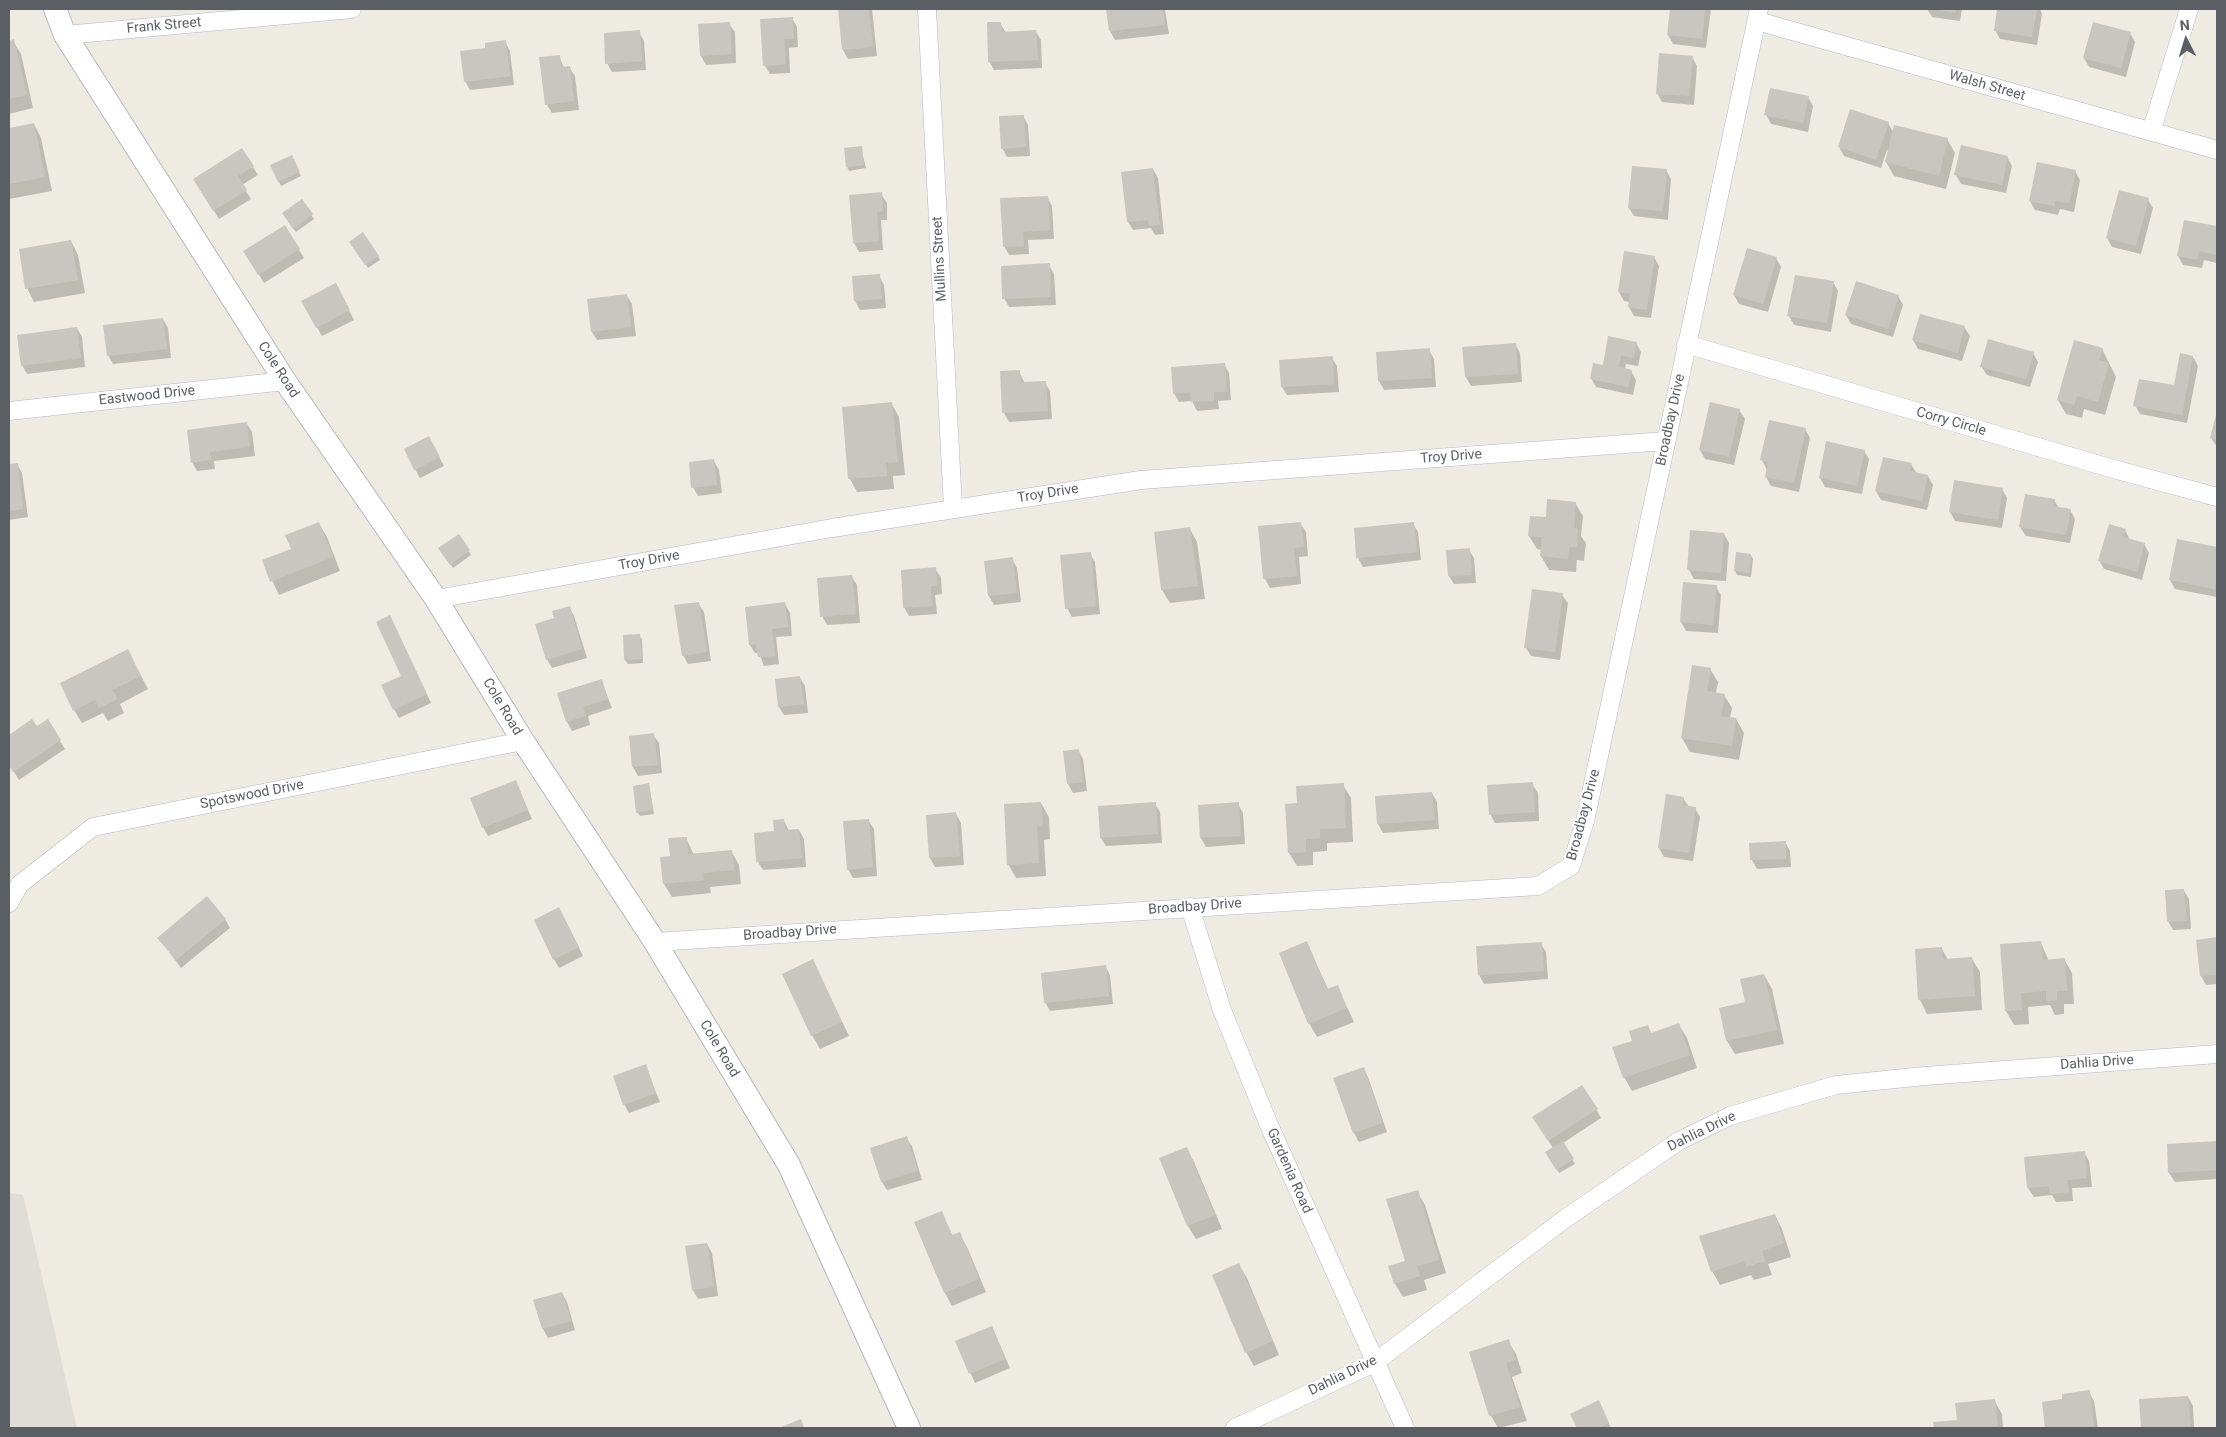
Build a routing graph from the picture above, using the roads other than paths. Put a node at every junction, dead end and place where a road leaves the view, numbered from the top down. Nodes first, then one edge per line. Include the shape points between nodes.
1 (55, 9) edge
2 (352, 9) edge
3 (927, 9) edge
4 (2189, 9) edge
5 (1758, 15) edge
6 (65, 35) junction
7 (2151, 132) junction
8 (2217, 150) edge
9 (1686, 344) junction
10 (285, 381) junction
11 (9, 410) edge
12 (1666, 441) junction
13 (2217, 497) edge
14 (953, 508) junction
15 (436, 599) junction
16 (523, 741) junction
17 (9, 903) edge
18 (1190, 907) junction
19 (655, 942) junction
20 (2217, 1054) edge
21 (1374, 1363) junction
22 (909, 1428) edge
23 (1235, 1428) edge
24 (1405, 1428) edge

1 - 6 street, Cole Road
2 - 6 street, Frank Street
3 - 14 street, Mullins Street
4 - 7 street
5 - 7 street, Walsh Street
5 - 9 street, Broadbay Drive
6 - 10 street, Cole Road
7 - 8 street, Walsh Street
9 - 12 street, Broadbay Drive
9 - 13 street, Corry Circle
10 - 11 street, Eastwood Drive
10 - 15 street, Cole Road
12 - 14 street, Troy Drive via 1141,480
12 - 18 street, Broadbay Drive via 1585,821 1571,866 1538,886
14 - 15 street, Troy Drive
15 - 16 street, Cole Road
16 - 17 street, Spotswood Drive via 94,827 20,884
16 - 19 street, Cole Road
18 - 19 street, Broadbay Drive
18 - 21 street, Gardenia Road via 1222,1010
19 - 22 street, Cole Road via 789,1165
20 - 21 street, Dahlia Drive via 1836,1085 1730,1116 1679,1141 1566,1218
21 - 23 street, Dahlia Drive
21 - 24 street, Gardenia Road

